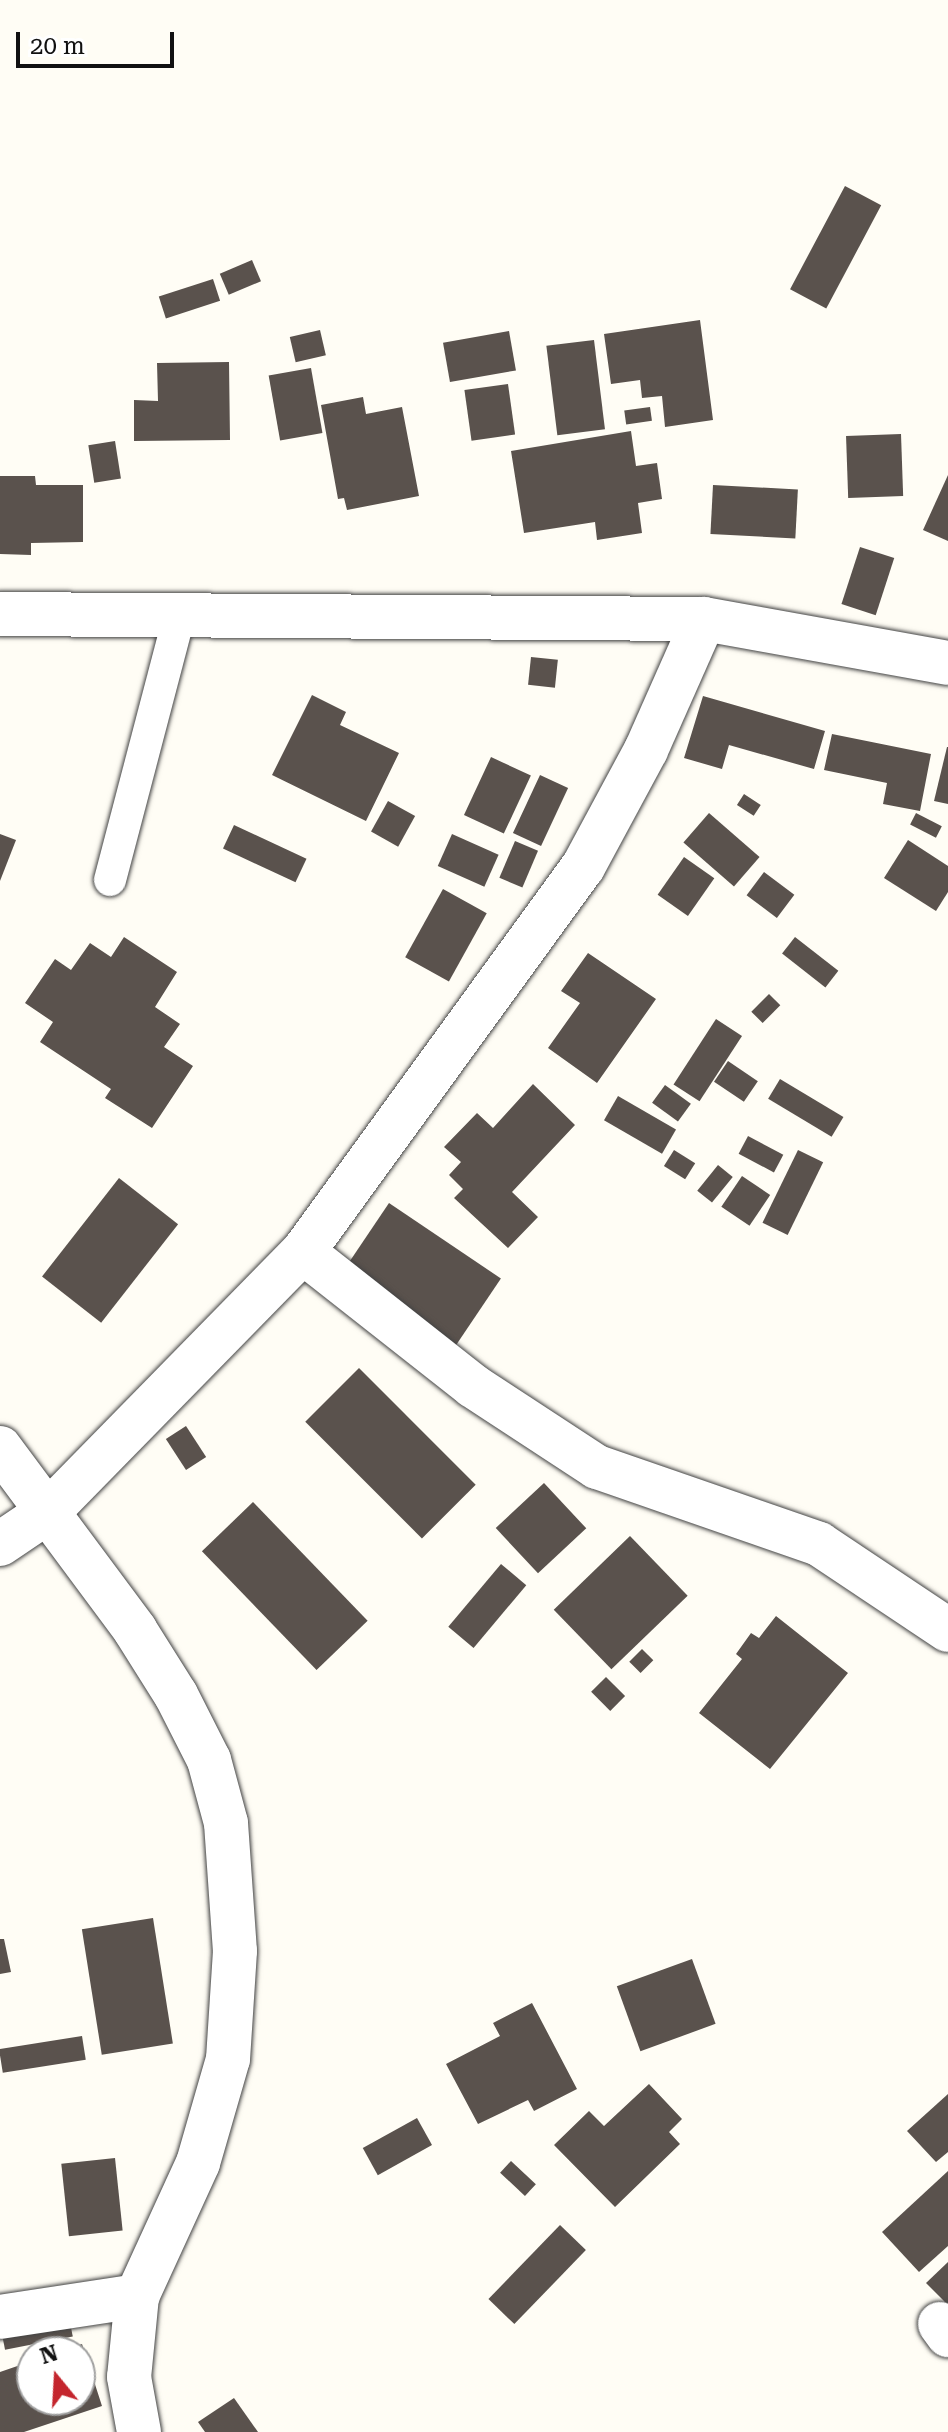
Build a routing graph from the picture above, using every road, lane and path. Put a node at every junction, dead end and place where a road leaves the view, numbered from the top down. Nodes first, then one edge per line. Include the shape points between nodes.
1 (0, 614) edge
2 (179, 617) junction
3 (704, 619) junction
4 (948, 663) edge
5 (110, 880) dead end
6 (303, 1252) junction
7 (0, 1448) edge
8 (49, 1511) junction
9 (0, 1544) edge
10 (948, 1630) edge
11 (137, 2296) junction
12 (0, 2317) edge
13 (139, 2432) edge

1 - 2 street
2 - 3 street
2 - 5 lane
3 - 4 street
3 - 6 street via 646,750 583,867
6 - 8 street
6 - 10 street via 473,1386 597,1467 819,1544
7 - 8 street
8 - 9 street
8 - 11 street via 135,1630 209,1760 226,1823 233,1885 235,2003 217,2109
11 - 12 street
11 - 13 street via 129,2377

